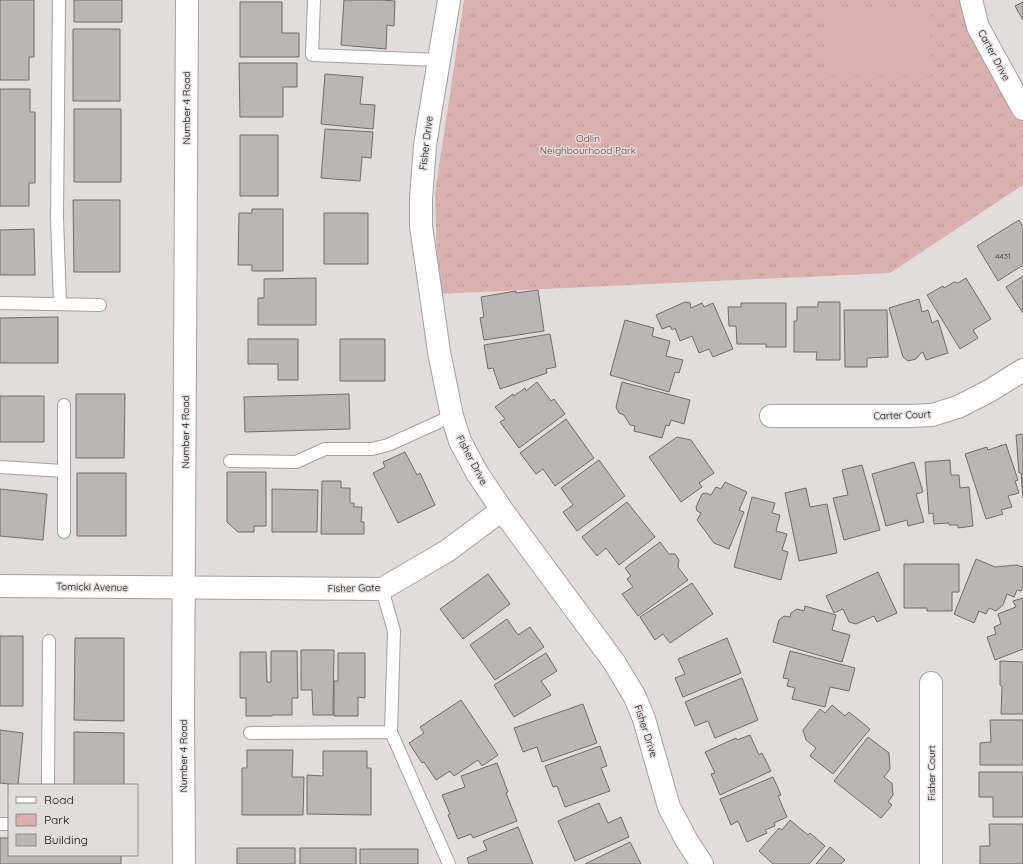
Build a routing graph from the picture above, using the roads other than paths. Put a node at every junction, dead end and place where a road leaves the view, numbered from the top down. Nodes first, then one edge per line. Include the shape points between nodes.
1 (59, 0) edge
2 (187, 0) edge
3 (314, 0) edge
4 (450, 0) edge
5 (971, 0) edge
6 (439, 60) junction
7 (1023, 108) edge
8 (0, 303) edge
9 (60, 303) junction
10 (100, 305) dead end
11 (1023, 370) edge
12 (64, 405) dead end
13 (452, 416) junction
14 (771, 416) dead end
15 (230, 461) dead end
16 (0, 467) edge
17 (63, 471) junction
18 (502, 510) junction
19 (64, 532) dead end
20 (0, 586) edge
21 (184, 588) junction
22 (382, 589) junction
23 (49, 641) dead end
24 (932, 683) dead end
25 (391, 732) junction
26 (250, 734) dead end
27 (48, 784) edge
28 (184, 864) edge
29 (449, 864) edge
30 (702, 864) edge
31 (930, 864) edge

1 - 9 lane via 57,218
2 - 21 street, Number 4 Road
3 - 6 lane via 312,55
4 - 6 street, Fisher Drive
5 - 7 street, Carter Drive via 978,27
6 - 13 street, Fisher Drive via 425,146 421,199 422,226 439,352
8 - 9 lane
9 - 10 lane
11 - 14 street, Carter Court via 958,407 932,414
12 - 17 lane
13 - 15 lane via 388,445 372,449 325,449 296,462
13 - 18 street, Fisher Drive via 460,441 477,473
16 - 17 lane
17 - 19 lane
18 - 22 street, Fisher Gate via 447,551
18 - 30 street, Fisher Drive via 614,662 635,698 644,719 669,807
20 - 21 street, Tomicki Avenue
21 - 22 street, Fisher Gate
21 - 28 street, Number 4 Road
22 - 25 lane via 394,631
23 - 27 lane
24 - 31 street, Fisher Court
25 - 26 lane
25 - 29 lane

